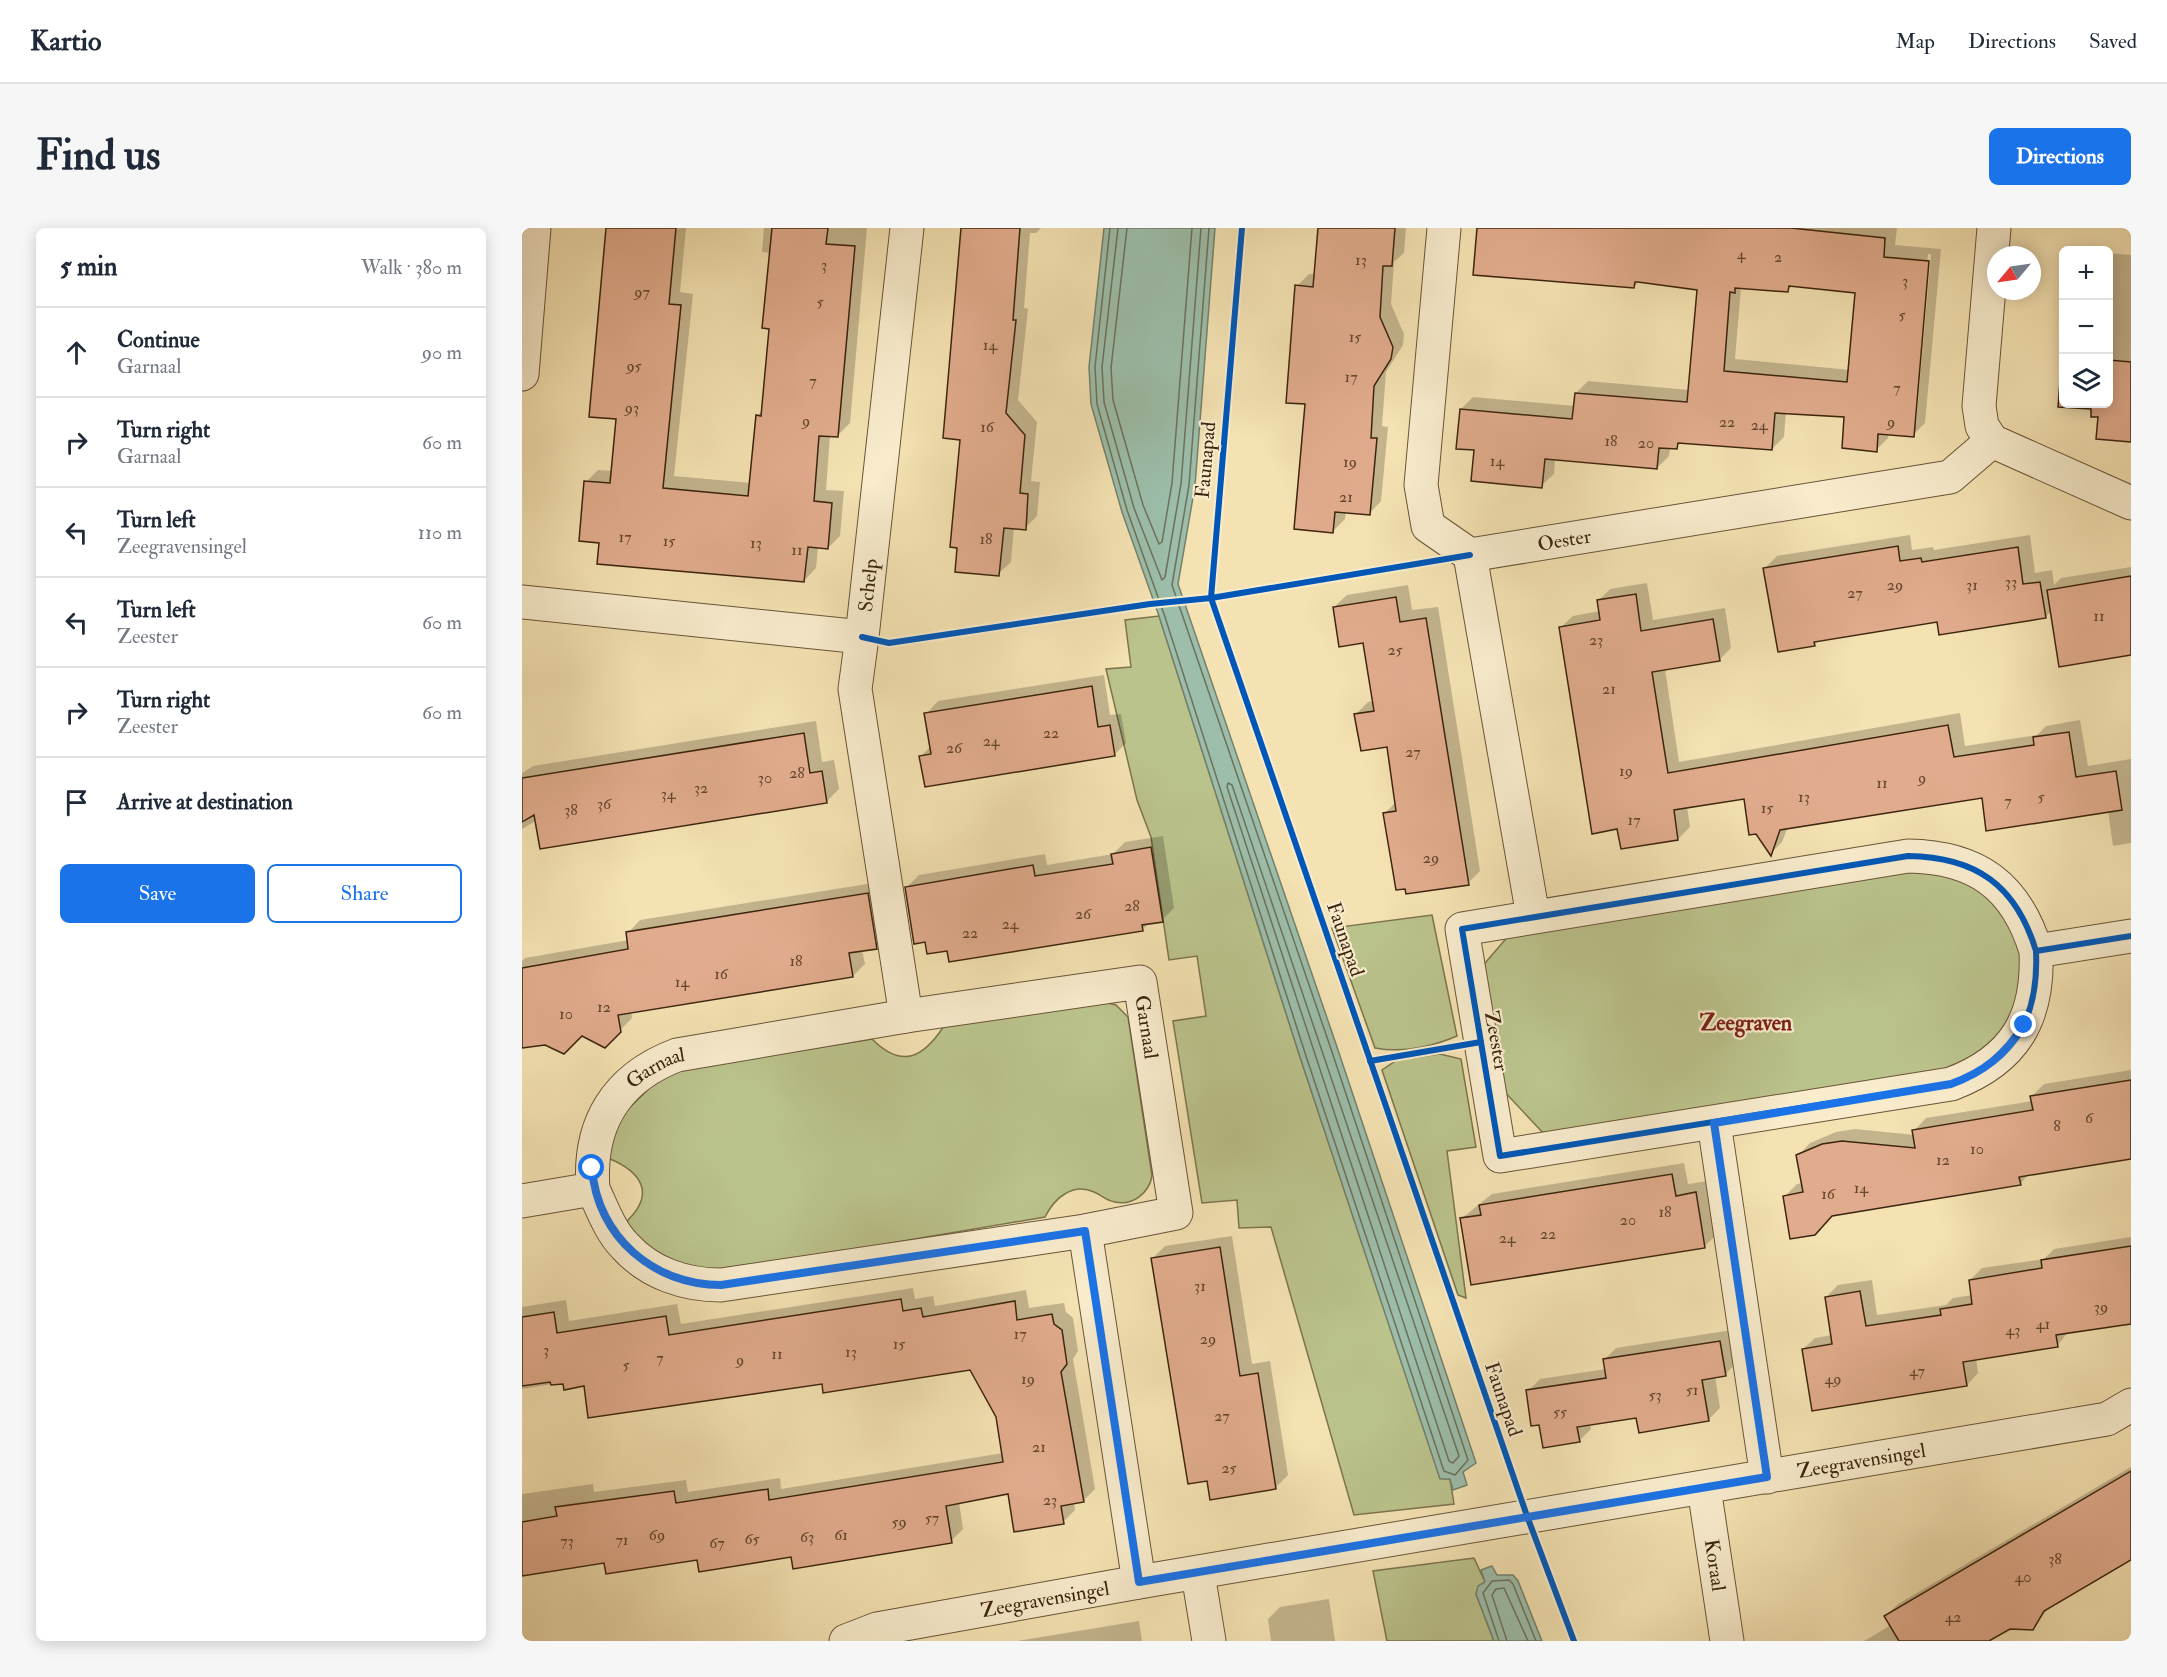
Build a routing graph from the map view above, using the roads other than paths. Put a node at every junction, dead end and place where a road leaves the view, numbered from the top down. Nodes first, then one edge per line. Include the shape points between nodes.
1 (534, 228) edge
2 (907, 228) edge
3 (1444, 228) edge
4 (1994, 228) edge
5 (522, 374) edge
6 (1992, 441) junction
7 (2131, 503) edge
8 (1470, 555) junction
9 (522, 602) edge
10 (862, 637) junction
11 (1533, 916) junction
12 (2131, 936) edge
13 (2036, 951) junction
14 (906, 1016) junction
15 (1714, 1123) junction
16 (593, 1189) junction
17 (522, 1201) edge
18 (1085, 1231) junction
19 (2131, 1405) edge
20 (1767, 1477) junction
21 (1704, 1488) junction
22 (1197, 1574) junction
23 (1139, 1582) junction
24 (846, 1641) edge
25 (1209, 1641) edge
26 (1727, 1641) edge

1 - 5 street
2 - 10 street, Schelp
3 - 8 street via 1421,485 1428,526
4 - 6 street via 1979,406 1982,426
6 - 7 street
6 - 8 street, Oester via 1950,477
8 - 11 street
9 - 10 street, Schelp
10 - 14 street via 855,689
11 - 13 street, Zeester via 1908,856 1933,856 1981,872 2002,888 2018,907
11 - 15 street, Zeester via 1462,929 1500,1156
12 - 13 street
13 - 15 street, Zeester via 2037,979 2024,1025 2005,1051 1974,1076 1951,1084
14 - 16 street, Garnaal via 678,1054 659,1062 624,1088 605,1118 592,1148
14 - 18 street, Garnaal via 1140,982 1176,1213
15 - 20 street
16 - 17 street
16 - 18 street, Garnaal via 624,1246 674,1279 697,1285 721,1285
18 - 23 street
19 - 20 street, Zeegravensingel via 2108,1419
20 - 21 street, Zeegravensingel
21 - 22 street, Zeegravensingel
21 - 26 street, Koraal
22 - 23 street, Zeegravensingel
22 - 25 street
23 - 24 street, Zeegravensingel via 877,1629

